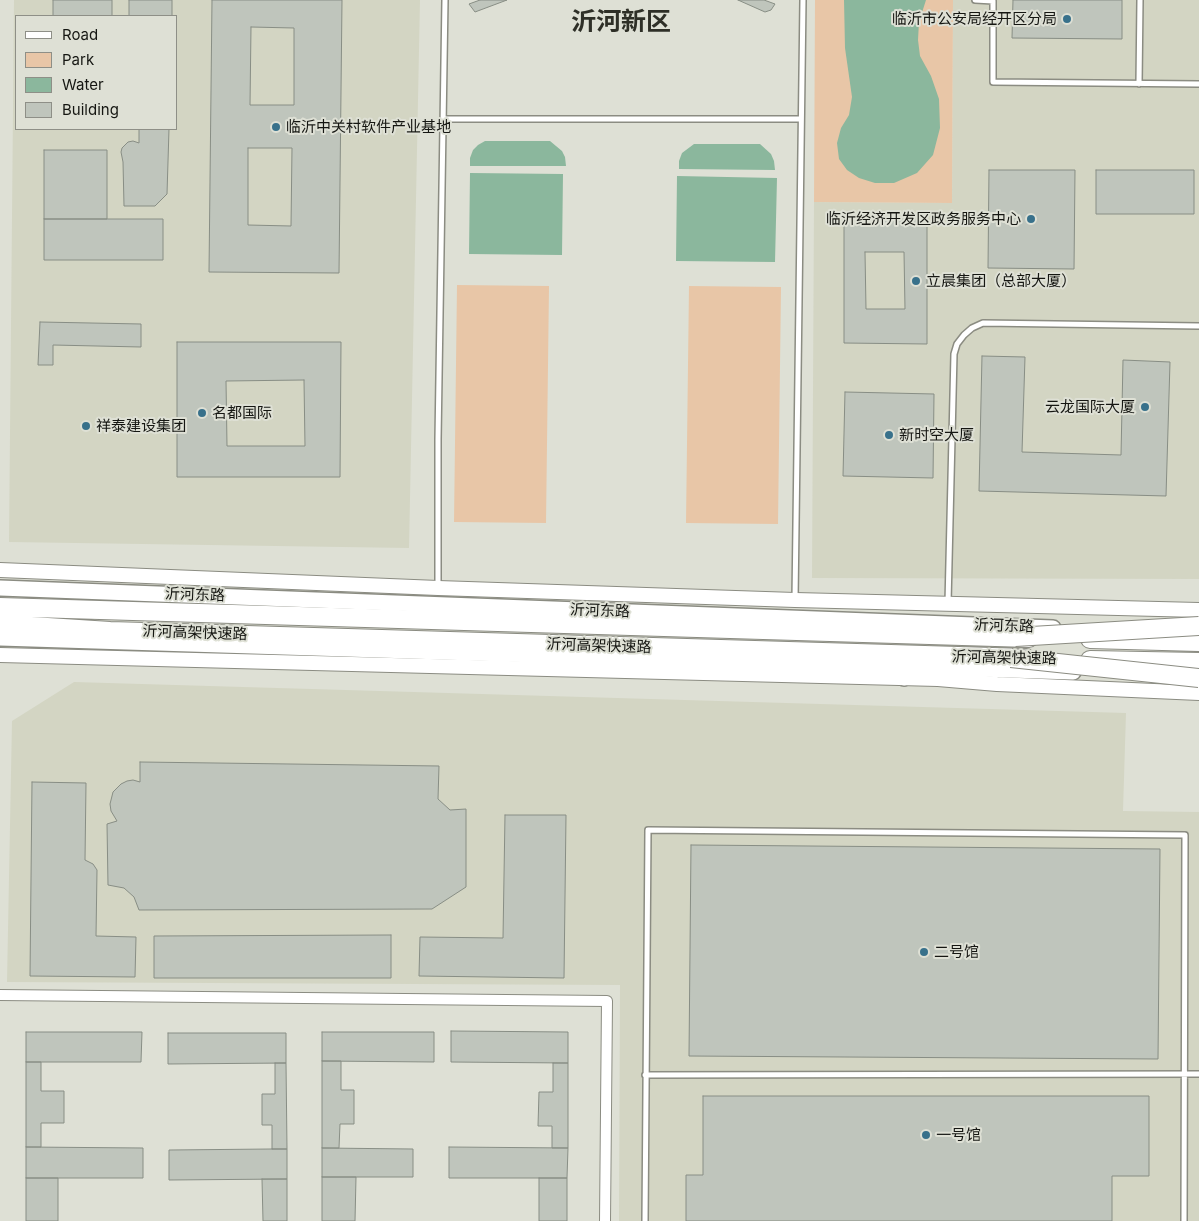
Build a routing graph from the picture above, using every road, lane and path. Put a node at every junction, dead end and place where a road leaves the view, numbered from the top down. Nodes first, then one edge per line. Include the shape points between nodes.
1 (445, 0) edge
2 (803, 0) edge
3 (975, 0) edge
4 (1140, 0) edge
5 (1139, 84) junction
6 (1199, 84) edge
7 (443, 119) junction
8 (801, 119) junction
9 (1199, 326) edge
10 (0, 570) edge
11 (0, 588) edge
12 (438, 588) junction
13 (795, 600) junction
14 (948, 603) junction
15 (0, 607) edge
16 (1199, 610) edge
17 (0, 624) edge
18 (1199, 626) edge
19 (1199, 634) edge
20 (1014, 637) junction
21 (0, 638) edge
22 (1199, 642) edge
23 (0, 655) edge
24 (1011, 658) junction
25 (1199, 662) edge
26 (870, 666) junction
27 (1199, 677) edge
28 (904, 678) junction
29 (1199, 693) edge
30 (0, 995) edge
31 (645, 1074) junction
32 (1184, 1074) junction
33 (1199, 1074) edge
34 (604, 1221) edge
35 (645, 1221) edge
36 (1184, 1221) edge

1 - 7 lane
2 - 8 lane
3 - 5 lane via 994,0 993,82
4 - 5 lane
5 - 6 lane
7 - 8 lane
7 - 12 lane
8 - 13 lane
9 - 14 lane via 983,323 964,335 954,354
10 - 12 street
11 - 19 main road, 沂河东路
12 - 13 street
13 - 14 street
14 - 16 street
15 - 20 highway, 沂河高架快速路
17 - 24 highway, 沂河高架快速路 via 110,631
18 - 20 highway, bridge
20 - 22 highway, 沂河高架快速路, bridge
21 - 26 main road
23 - 28 street
24 - 25 highway, 沂河高架快速路, bridge
24 - 27 highway, bridge
26 - 27 main road
26 - 28 main road
28 - 29 street
30 - 34 street via 607,1001
31 - 32 lane
31 - 32 lane via 648,830 1185,835
31 - 35 lane
32 - 33 lane
32 - 36 lane

